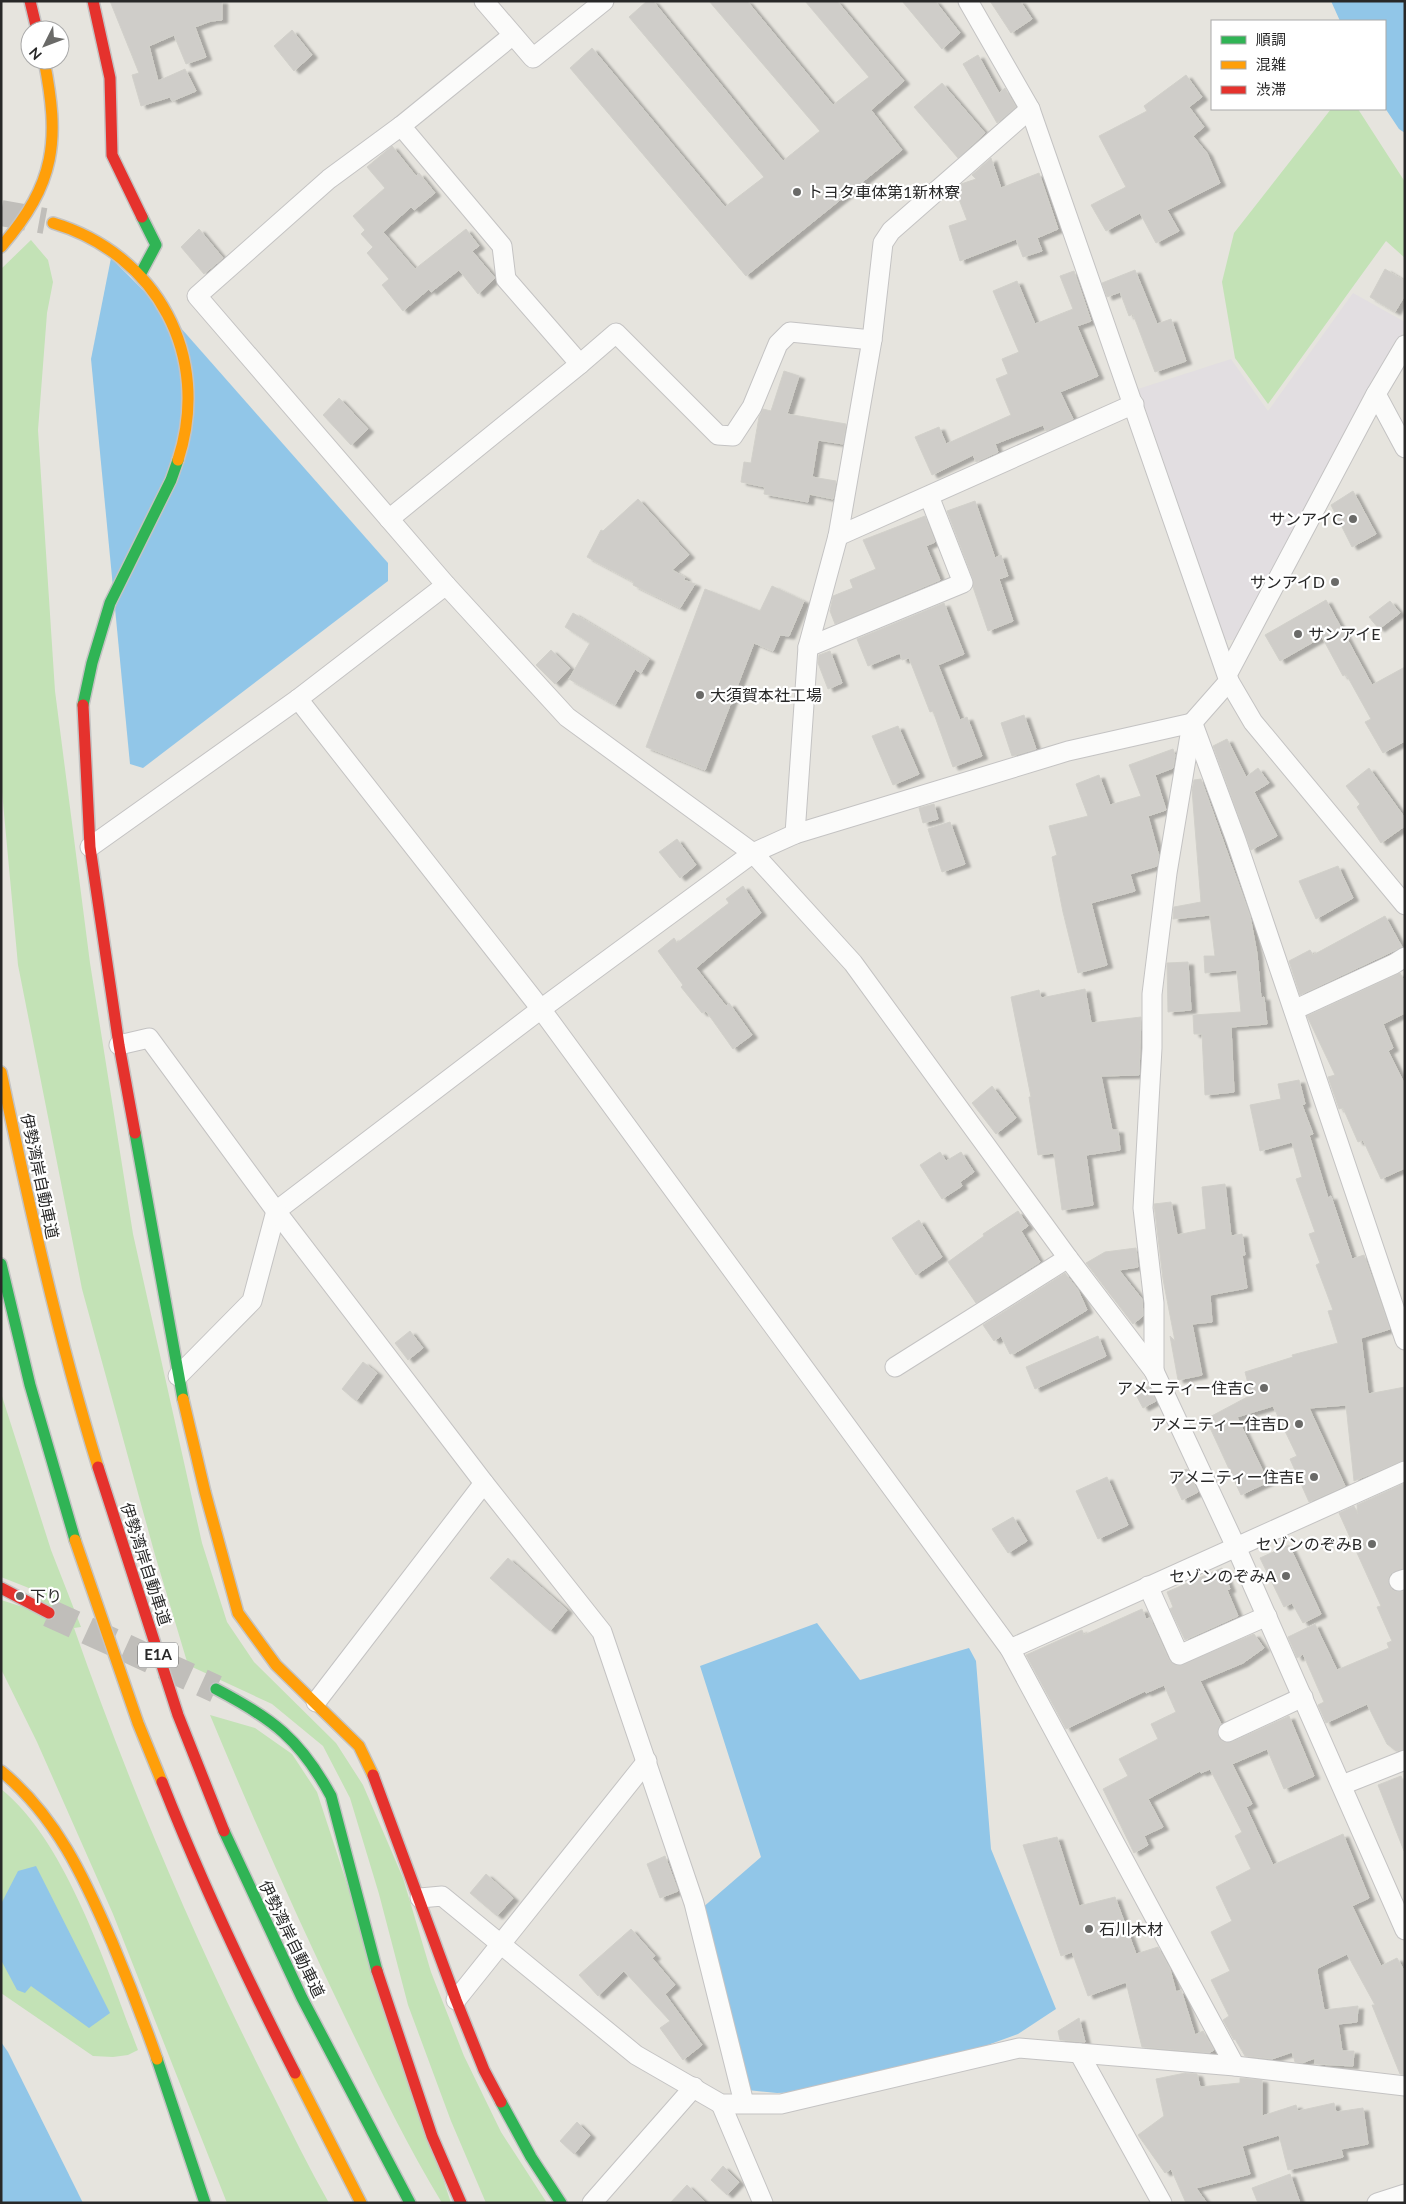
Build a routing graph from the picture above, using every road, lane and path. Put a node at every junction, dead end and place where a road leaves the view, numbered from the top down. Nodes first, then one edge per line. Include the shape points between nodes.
1 (30, 1) edge
2 (93, 1) edge
3 (484, 1) edge
4 (604, 1) edge
5 (968, 1) edge
6 (34, 20) edge
7 (513, 35) junction
8 (46, 70) edge
9 (1030, 109) junction
10 (401, 126) junction
11 (53, 223) tunnel mouth
12 (1, 247) edge
13 (140, 275) junction
14 (872, 340) junction
15 (1405, 345) edge
16 (580, 364) junction
17 (1376, 394) junction
18 (1134, 404) junction
19 (1405, 448) edge
20 (930, 496) junction
21 (389, 519) junction
22 (838, 536) junction
23 (446, 584) junction
24 (808, 647) junction
25 (1229, 677) junction
26 (298, 699) junction
27 (1192, 723) junction
28 (795, 834) junction
29 (90, 847) junction
30 (753, 853) junction
31 (1405, 905) edge
32 (1405, 957) edge
33 (541, 1009) junction
34 (1294, 1010) junction
35 (119, 1045) junction
36 (1, 1072) edge
37 (276, 1211) junction
38 (1068, 1258) junction
39 (1, 1264) edge
40 (1405, 1340) edge
41 (895, 1367) dead end
42 (1154, 1371) junction
43 (15, 1373) dead end
44 (178, 1376) junction
45 (1405, 1471) edge
46 (484, 1483) junction
47 (65, 1511) junction
48 (1236, 1547) junction
49 (1148, 1586) junction
50 (1, 1588) edge
51 (49, 1613) tunnel mouth
52 (1266, 1616) junction
53 (1010, 1649) junction
54 (216, 1689) tunnel mouth
55 (1303, 1697) junction
56 (316, 1702) junction
57 (1228, 1732) dead end
58 (1405, 1760) edge
59 (647, 1761) junction
60 (1, 1771) edge
61 (1342, 1785) junction
62 (420, 1898) junction
63 (1405, 1930) edge
64 (500, 1944) junction
65 (456, 2000) junction
66 (1079, 2053) junction
67 (1235, 2066) junction
68 (1405, 2086) edge
69 (694, 2087) junction
70 (744, 2103) junction
71 (721, 2104) junction
72 (1405, 2194) edge
73 (205, 2203) edge
74 (361, 2203) edge
75 (410, 2203) edge
76 (462, 2203) edge
77 (561, 2203) edge
78 (592, 2203) edge
79 (764, 2203) edge
80 (1162, 2203) edge
81 (1377, 2203) edge

1 - 6 main road
2 - 13 main road via 110,78 112,155 156,244
3 - 7 street
4 - 7 street via 533,58
5 - 9 street
7 - 10 street
8 - 12 main road via 54,143 47,180 32,209
9 - 14 street via 891,231 883,243
9 - 18 street
10 - 16 street via 502,246 506,279
10 - 21 street via 329,179 197,296
11 - 13 main road via 80,232 116,253
13 - 29 main road via 162,303 177,331 185,362 188,419 171,480 110,603 84,693 82,708
14 - 16 street via 790,332 778,344 752,407 733,436 718,434 616,333
14 - 22 street
15 - 17 street
16 - 21 street
17 - 19 street
17 - 25 street
18 - 20 street
18 - 25 street
20 - 22 street
20 - 24 street via 963,583
21 - 23 street
22 - 24 street
23 - 26 street
23 - 30 street via 567,717
24 - 28 street
25 - 27 street
25 - 31 street via 1253,722
26 - 29 street
26 - 33 street
27 - 28 street via 1068,751
27 - 34 street
27 - 42 street via 1152,994 1143,1208 1154,1303
28 - 30 street
29 - 35 main road
30 - 33 street
30 - 38 street via 853,963
32 - 34 street
33 - 37 street
33 - 53 street
34 - 40 street
35 - 37 street via 149,1038
35 - 44 main road
36 - 75 main road, 伊勢湾岸自動車道 / E1A via 33,1225 70,1376 108,1504 178,1715 234,1858 302,1998
37 - 44 street via 252,1300
37 - 46 street
38 - 41 street
38 - 42 street
39 - 47 main road, E1A
42 - 48 street
43 - 47 main road
44 - 56 main road via 204,1492 238,1613 276,1665
45 - 48 street
46 - 56 street
46 - 59 street via 602,1632
47 - 74 main road, E1A via 138,1723 192,1860 249,1983
48 - 49 street
48 - 52 street
49 - 52 street via 1179,1655
49 - 53 street
50 - 51 main road
52 - 55 street
53 - 67 street
54 - 76 main road via 254,1709 293,1739 319,1773 331,1796 382,1992 432,2136
55 - 57 street
55 - 61 street
56 - 62 main road via 359,1746 380,1788
58 - 61 street
59 - 64 street
59 - 70 street via 694,1903
60 - 73 main road via 32,1799 52,1824 93,1897 157,2056
61 - 63 street
62 - 64 street via 442,1896
62 - 65 main road
64 - 65 street
64 - 69 street via 636,2055
65 - 77 main road via 484,2070 531,2157
66 - 67 street
66 - 70 street via 1019,2048 781,2104
66 - 80 street
67 - 68 street
69 - 71 street
69 - 78 street
70 - 71 street
71 - 79 street
72 - 81 street

